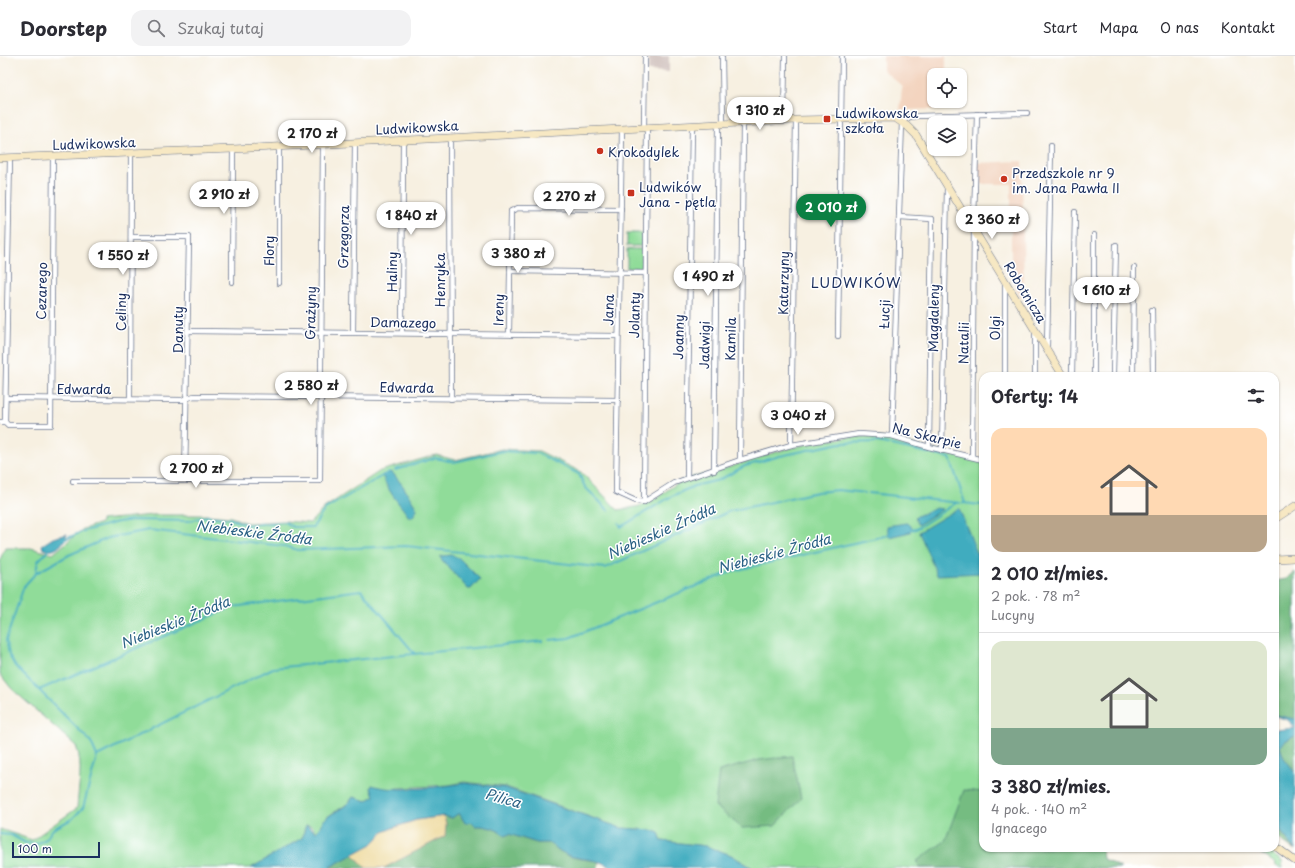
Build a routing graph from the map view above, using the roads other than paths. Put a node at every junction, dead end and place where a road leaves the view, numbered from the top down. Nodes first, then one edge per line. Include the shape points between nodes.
1 (645, 56) edge
2 (722, 56) edge
3 (785, 56) edge
4 (842, 56) edge
5 (1027, 113) dead end
6 (977, 114) junction
7 (841, 119) junction
8 (796, 120) junction
9 (784, 121) junction
10 (902, 121) junction
11 (743, 122) junction
12 (721, 124) junction
13 (692, 125) junction
14 (646, 127) junction
15 (622, 128) junction
16 (450, 137) junction
17 (402, 140) junction
18 (355, 142) junction
19 (323, 144) junction
20 (279, 146) junction
21 (1051, 146) dead end
22 (233, 149) junction
23 (131, 153) junction
24 (53, 156) junction
25 (0, 158) edge
26 (10, 158) junction
27 (947, 185) junction
28 (621, 209) junction
29 (1075, 212) dead end
30 (899, 217) junction
31 (975, 230) junction
32 (1094, 236) dead end
33 (131, 237) junction
34 (1116, 246) dead end
35 (1134, 268) dead end
36 (510, 271) junction
37 (619, 273) junction
38 (646, 273) junction
39 (1005, 279) junction
40 (232, 282) dead end
41 (279, 283) dead end
42 (1152, 310) dead end
43 (1035, 330) junction
44 (188, 331) junction
45 (321, 332) junction
46 (353, 332) junction
47 (402, 333) junction
48 (450, 334) junction
49 (509, 334) junction
50 (618, 336) junction
51 (838, 336) dead end
52 (1047, 350) junction
53 (1058, 368) junction
54 (1005, 372) edge
55 (1035, 372) edge
56 (1058, 372) edge
57 (1060, 372) edge
58 (1072, 372) edge
59 (1094, 372) edge
60 (1113, 372) edge
61 (1133, 372) edge
62 (1153, 372) edge
63 (188, 397) junction
64 (320, 397) junction
65 (6, 398) junction
66 (51, 399) junction
67 (130, 399) junction
68 (451, 399) junction
69 (618, 400) junction
70 (3, 422) edge
71 (892, 436) junction
72 (791, 445) junction
73 (929, 447) junction
74 (942, 451) junction
75 (972, 457) junction
76 (979, 459) edge
77 (740, 460) junction
78 (714, 471) junction
79 (687, 478) junction
80 (73, 480) dead end
81 (185, 481) junction
82 (644, 502) junction
83 (1295, 506) edge
84 (1279, 516) edge
85 (1295, 558) edge
86 (1279, 559) edge
87 (1279, 849) edge
88 (1295, 862) edge

1 - 14 street
2 - 12 street
3 - 9 street
4 - 7 street
5 - 6 street, Ludwikowska
6 - 10 street, Ludwikowska via 910,117
6 - 31 street, Natalii
7 - 8 street, Ludwikowska
7 - 10 street, Ludwikowska via 888,117
7 - 51 street
8 - 9 street, Ludwikowska
8 - 72 street, Katarzyny
9 - 11 street, Ludwikowska
10 - 27 street, Robotnicza via 916,135
10 - 30 street, Łucji
11 - 12 street, Ludwikowska
11 - 77 street, Kamila
12 - 13 street, Ludwikowska
12 - 78 street, Jadwigi
13 - 14 street, Ludwikowska
13 - 79 street, Joanny
14 - 15 street, Ludwikowska
14 - 38 street, Jolanty
15 - 16 street, Ludwikowska
15 - 28 street, Jana
16 - 17 street, Ludwikowska
16 - 48 street, Henryka
17 - 18 street, Ludwikowska
17 - 47 street, Haliny
18 - 19 street, Ludwikowska
18 - 46 street, Grzegorza
19 - 20 street, Ludwikowska
19 - 45 street, Grażyny
20 - 22 street, Ludwikowska
20 - 41 street, Flory
21 - 52 street
22 - 23 street, Ludwikowska
22 - 40 street
23 - 24 street, Ludwikowska
23 - 33 street, Celiny
24 - 26 street, Ludwikowska
24 - 66 street, Cezarego
25 - 26 street, Ludwikowska
26 - 65 street
27 - 31 street, Robotnicza
27 - 74 street, Magdaleny
28 - 36 street, Ireny via 518,208 511,211
28 - 37 street, Jana
29 - 58 street
30 - 71 street, Łucji
30 - 73 street via 932,219
31 - 39 street, Robotnicza
31 - 75 street, Natalii
32 - 59 street
33 - 44 street, Danuty via 189,237
33 - 67 street, Celiny
34 - 60 street
35 - 61 street
36 - 37 street
36 - 49 street, Ireny
37 - 38 street
37 - 50 street, Jana
38 - 82 street, Jolanty
39 - 43 street, Robotnicza
39 - 54 street, Olgi
42 - 62 street
43 - 52 street, Robotnicza
43 - 55 street
44 - 45 street, Damazego
44 - 63 street, Danuty
45 - 46 street, Damazego
45 - 64 street, Grażyny
46 - 47 street, Damazego
47 - 48 street, Damazego
48 - 49 street, Damazego
48 - 68 street, Henryka
49 - 50 street, Damazego
50 - 69 street, Jana
52 - 53 street, Robotnicza
53 - 56 street
53 - 57 street, Robotnicza
63 - 64 street, Edwarda
63 - 67 street, Edwarda via 182,400
63 - 81 street, Danuty
64 - 68 street, Edwarda
64 - 81 street, Grażyny via 320,482
65 - 66 street, Edwarda
65 - 70 street
66 - 67 street, Edwarda
66 - 70 street, Cezarego via 51,425
68 - 69 street, Edwarda
69 - 82 street, Jana via 616,492
71 - 72 street, Na Skarpie via 859,434
71 - 73 street, Na Skarpie
72 - 77 street, Na Skarpie
73 - 74 street, Na Skarpie
74 - 75 street, Na Skarpie
75 - 76 street, Na Skarpie
77 - 78 street, Na Skarpie
78 - 79 street, Na Skarpie
79 - 82 street, Na Skarpie
80 - 81 street
83 - 84 street
85 - 86 street
87 - 88 street

